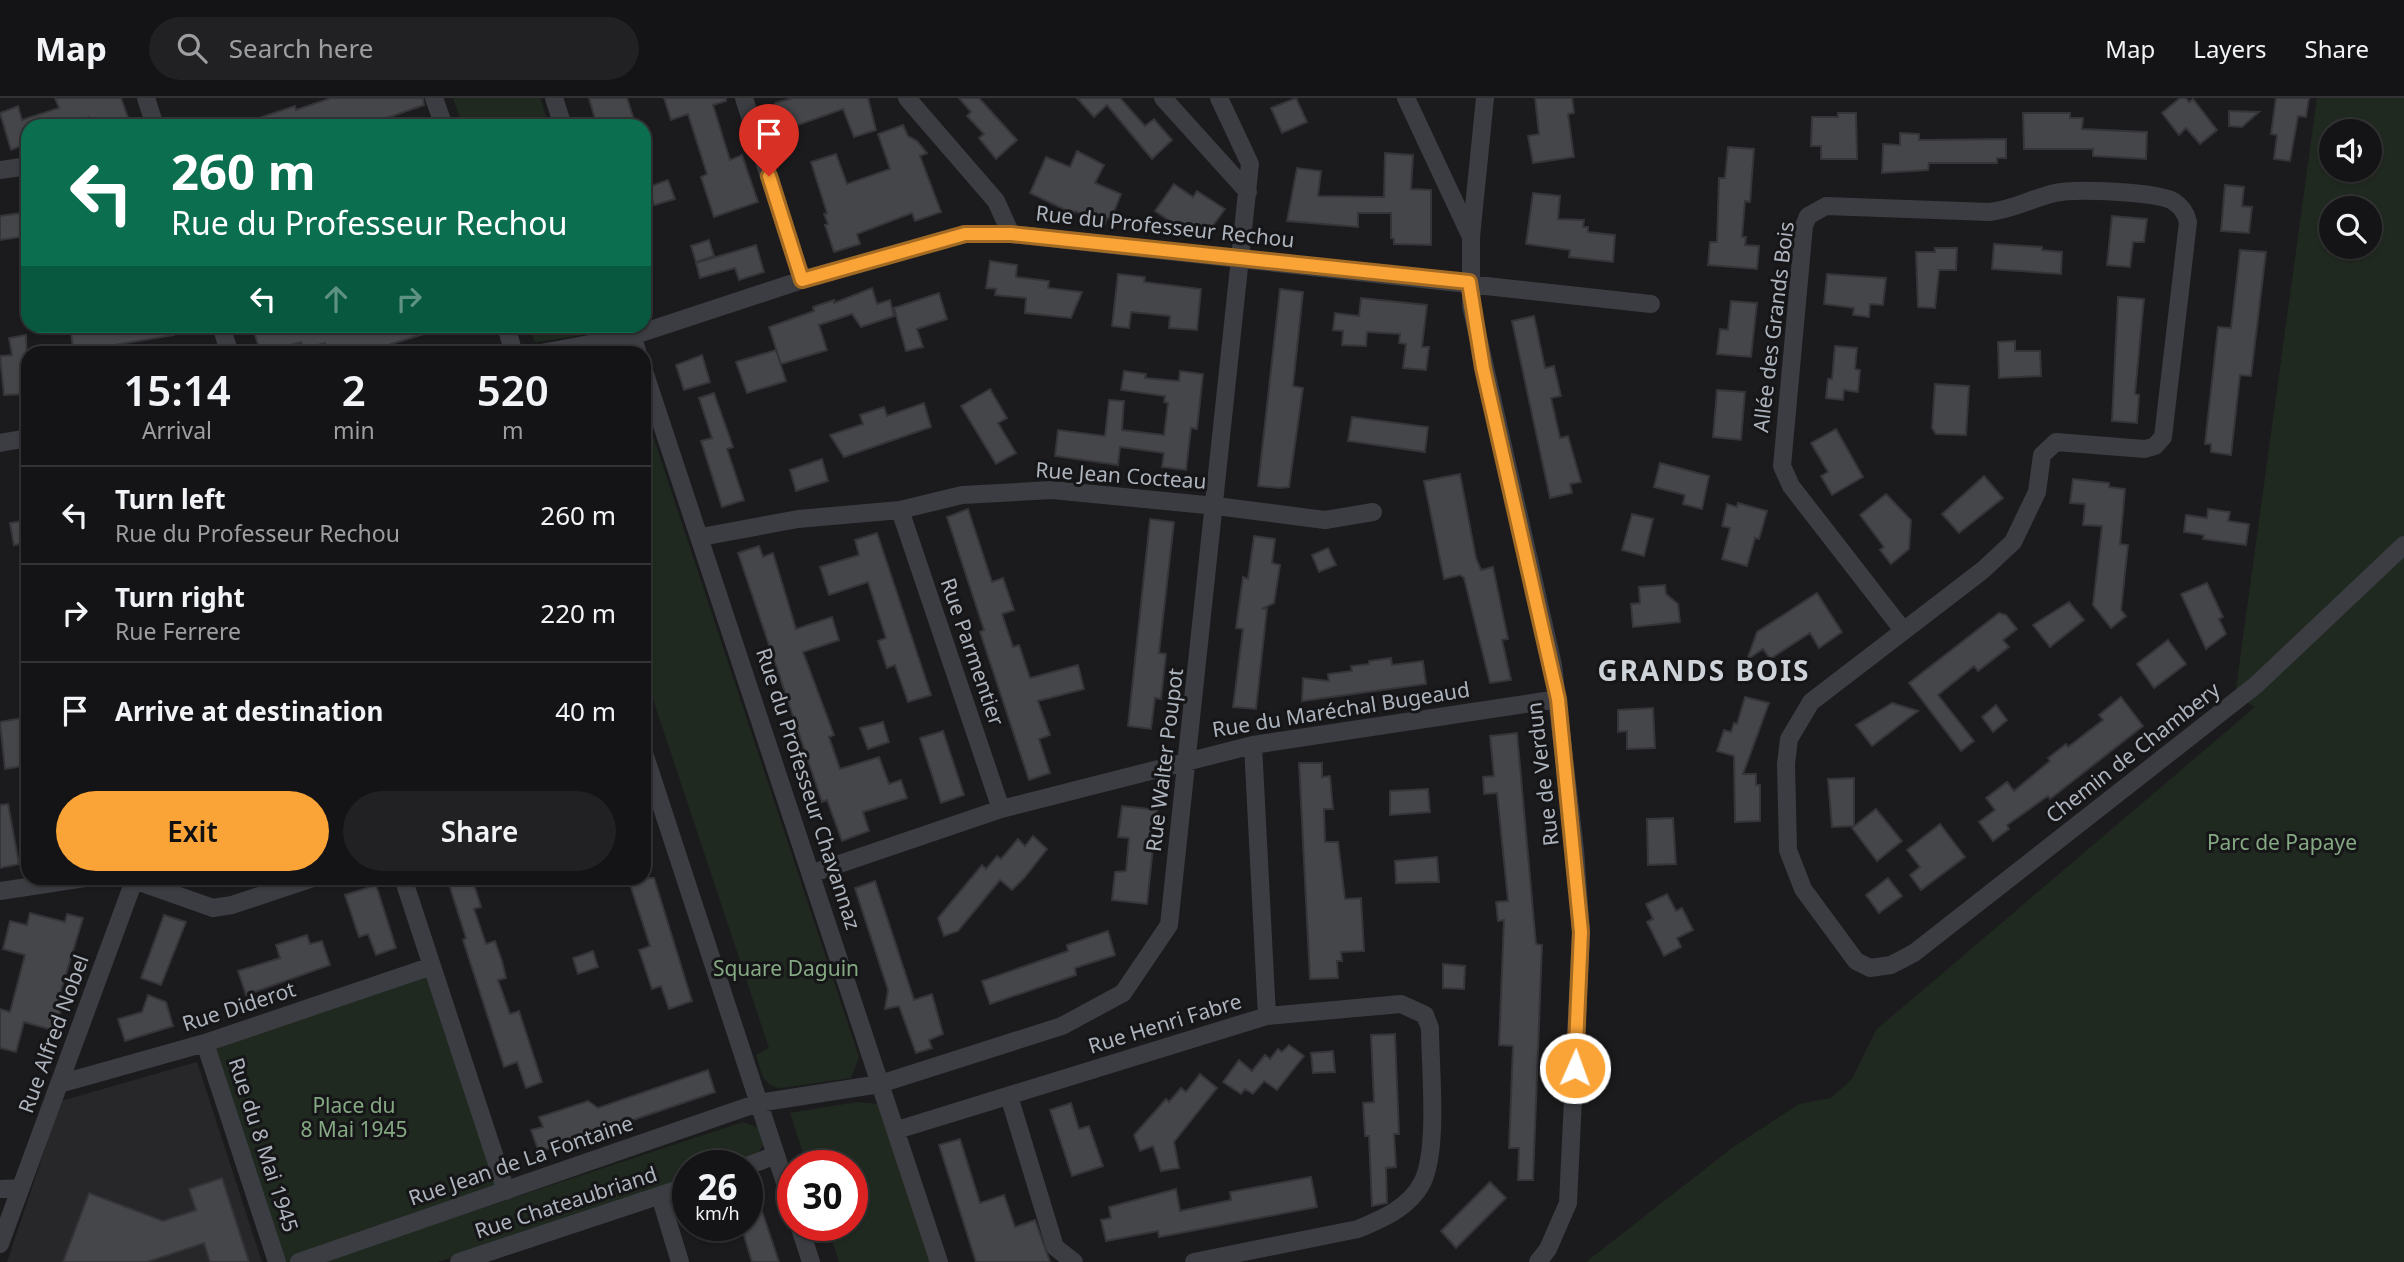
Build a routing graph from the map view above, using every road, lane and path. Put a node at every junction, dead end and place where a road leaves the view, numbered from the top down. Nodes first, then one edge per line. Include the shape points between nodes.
1 (146, 98) edge
2 (434, 98) edge
3 (554, 98) edge
4 (744, 98) edge
5 (907, 98) edge
6 (1163, 98) edge
7 (1219, 98) edge
8 (1406, 98) edge
9 (1485, 98) edge
10 (153, 119) edge
11 (442, 119) edge
12 (562, 119) edge
13 (21, 167) edge
14 (0, 170) edge
15 (1248, 192) junction
16 (1011, 234) junction
17 (1471, 237) junction
18 (1242, 259) junction
19 (802, 280) junction
20 (1469, 282) junction
21 (1651, 304) dead end
22 (651, 332) edge
23 (633, 338) edge
24 (584, 346) edge
25 (651, 391) edge
26 (21, 439) edge
27 (0, 443) edge
28 (1216, 506) junction
29 (900, 510) junction
30 (1373, 512) dead end
31 (701, 537) junction
32 (2404, 545) edge
33 (1902, 629) junction
34 (1558, 699) junction
35 (1253, 745) junction
36 (1189, 760) junction
37 (651, 774) edge
38 (1001, 809) junction
39 (813, 873) junction
40 (39, 885) edge
41 (131, 885) edge
42 (150, 885) edge
43 (292, 885) edge
44 (404, 885) edge
45 (0, 891) edge
46 (432, 966) junction
47 (1870, 968) joint
48 (1267, 1016) junction
49 (205, 1043) junction
50 (59, 1084) junction
51 (880, 1084) junction
52 (1009, 1096) junction
53 (758, 1103) junction
54 (897, 1130) junction
55 (776, 1155) junction
56 (777, 1158) edge
57 (763, 1160) edge
58 (21, 1188) junction
59 (0, 1189) edge
60 (506, 1191) junction
61 (672, 1192) edge
62 (660, 1196) junction
63 (804, 1241) edge
64 (0, 1244) edge
65 (278, 1262) edge
66 (299, 1262) edge
67 (459, 1262) edge
68 (680, 1262) edge
69 (811, 1262) edge
70 (939, 1262) edge
71 (1074, 1262) edge
72 (1194, 1262) edge
73 (1538, 1262) edge

1 - 10 street
2 - 11 street
3 - 12 street
4 - 19 street
5 - 16 street via 996,201
6 - 15 street
7 - 15 street, Rue Walter Poupot via 1250,164
8 - 17 street
9 - 17 street, Rue de Verdun
13 - 14 street
15 - 18 street, Rue Walter Poupot
16 - 18 street, Rue du Professeur Rechou
16 - 19 street, Rue du Professeur Rechou via 965,234
17 - 20 street, Rue de Verdun
18 - 20 street, Rue du Professeur Rechou
18 - 28 street, Rue Walter Poupot
19 - 22 street, Rue du Professeur Rechou
20 - 21 street, Rue du Professeur Rechou
20 - 34 street, Rue de Verdun via 1483,368
23 - 24 street, Rue du Professeur Rechou
25 - 31 street, Rue du Professeur Chavannaz
26 - 27 street
28 - 29 street, Rue Jean Cocteau via 1052,491 962,495
28 - 30 street, Rue Jean Cocteau via 1325,520
28 - 36 street, Rue Walter Poupot
29 - 31 street, Rue Jean Cocteau via 798,519
29 - 38 street, Rue Parmentier
31 - 39 street, Rue du Professeur Chavannaz
32 - 47 street, Chemin de Chambery via 2256,685 2202,728 1914,953 1891,965
33 - 33 street, Allée des Grands Bois via 1983,570 2013,542 2037,492 2040,463 2047,448 2056,442 2145,449 2163,436 2188,222 2175,202 2071,191 1989,212 1839,204 1808,216 1802,239 1782,466 1791,486
33 - 47 street, Allée des Grands Bois via 1804,709 1789,739 1786,764 1791,864 1846,950
34 - 35 street, Rue du Maréchal Bugeaud
34 - 73 street, Rue de Verdun via 1581,932 1568,1203
35 - 36 street, Rue du Maréchal Bugeaud
35 - 48 street, Rue Henri Fabre
36 - 38 street, Rue du Maréchal Bugeaud
36 - 51 street, Rue Walter Poupot via 1169,925 1123,993 1062,1026
37 - 53 street
38 - 39 street, Rue du Maréchal Bugeaud
39 - 51 street, Rue du Professeur Chavannaz
40 - 45 street
41 - 50 street, Rue Alfred Nobel
42 - 43 street via 213,908
44 - 46 street
46 - 49 street, Rue Diderot
46 - 60 street
48 - 52 street, Rue Henri Fabre
48 - 72 street via 1401,1004 1425,1015 1430,1028 1430,1149 1422,1183 1403,1206 1358,1229
49 - 50 street, Rue Diderot
49 - 65 street, Rue du 8 Mai 1945
50 - 58 street, Rue Alfred Nobel
51 - 53 street, Rue Walter Poupot
51 - 54 street, Rue du Professeur Chavannaz
52 - 54 street, Rue Henri Fabre
52 - 71 street via 1055,1247
53 - 55 street
53 - 60 street, Rue Jean de La Fontaine
54 - 70 street, Rue du Professeur Chavannaz
55 - 56 street
55 - 57 street
58 - 59 street
58 - 64 street, Rue Alfred Nobel
60 - 66 street, Rue Jean de La Fontaine
61 - 62 street, Rue Chateaubriand
62 - 67 street, Rue Chateaubriand
62 - 68 street
63 - 69 street

